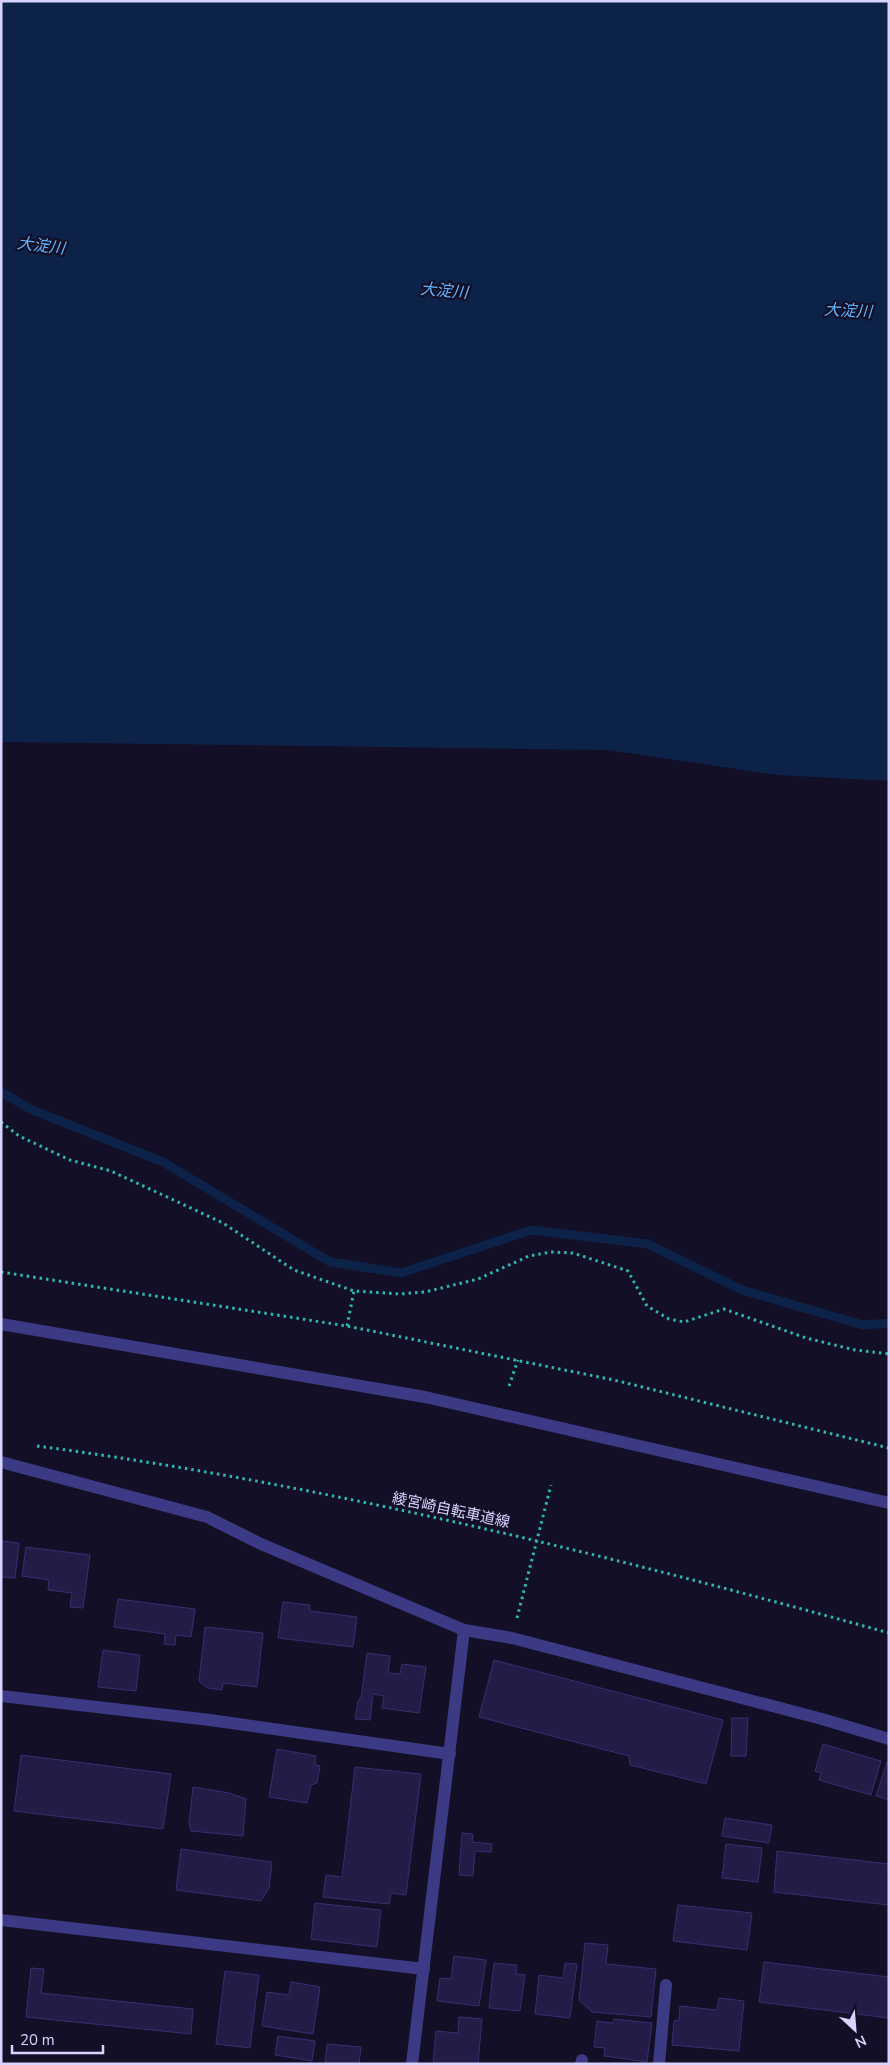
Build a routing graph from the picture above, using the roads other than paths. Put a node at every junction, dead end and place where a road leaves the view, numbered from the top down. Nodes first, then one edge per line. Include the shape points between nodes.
1 (1, 1324) edge
2 (1, 1462) edge
3 (889, 1503) edge
4 (464, 1630) junction
5 (1, 1696) edge
6 (889, 1739) edge
7 (450, 1754) junction
8 (1, 1920) edge
9 (424, 1969) junction
10 (666, 1985) dead end
11 (412, 2064) edge
12 (659, 2064) edge

1 - 3 street via 425,1397
2 - 4 street via 207,1517 261,1544
4 - 6 street via 512,1638
4 - 7 street
5 - 7 street via 210,1720
7 - 9 street
8 - 9 street
9 - 11 street
10 - 12 street

